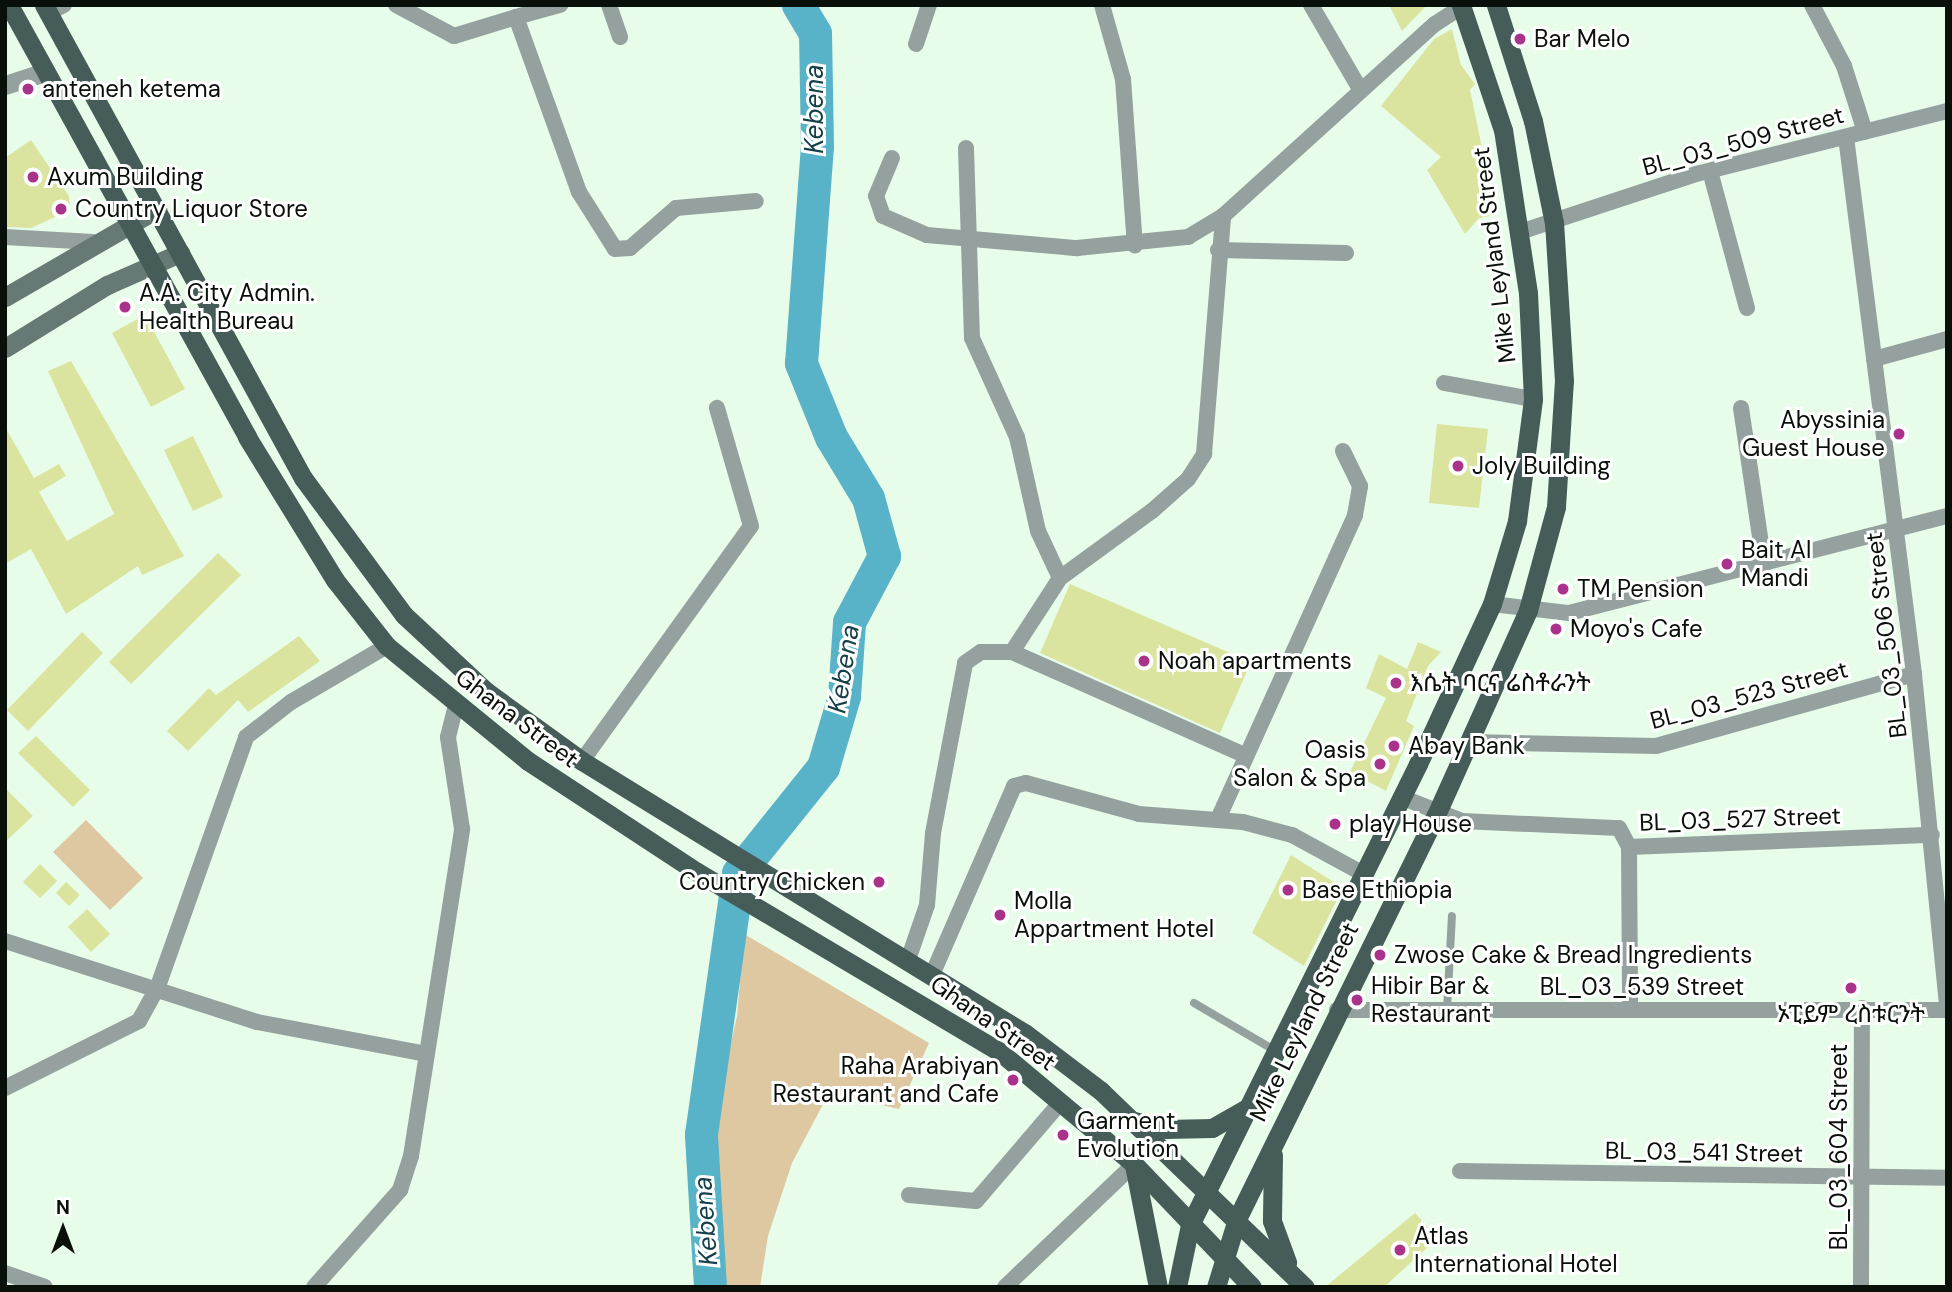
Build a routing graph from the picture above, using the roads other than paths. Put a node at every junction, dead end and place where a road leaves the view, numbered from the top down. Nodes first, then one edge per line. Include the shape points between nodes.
1 (9, 5) edge
2 (396, 5) edge
3 (560, 5) edge
4 (609, 5) edge
5 (929, 5) edge
6 (1102, 5) edge
7 (1311, 5) edge
8 (1496, 5) edge
9 (1812, 5) edge
10 (1462, 6) edge
11 (52, 8) edge
12 (516, 17) junction
13 (620, 37) dead end
14 (916, 44) dead end
15 (45, 72) junction
16 (5, 85) edge
17 (1361, 91) junction
18 (1947, 111) edge
19 (1865, 132) junction
20 (1846, 137) junction
21 (966, 148) dead end
22 (892, 158) dead end
23 (1710, 171) junction
24 (756, 201) dead end
25 (157, 209) junction
26 (1223, 216) junction
27 (133, 221) junction
28 (1554, 223) junction
29 (1520, 232) junction
30 (5, 237) edge
31 (93, 242) junction
32 (970, 243) junction
33 (1135, 246) junction
34 (1218, 250) junction
35 (180, 253) junction
36 (1346, 253) dead end
37 (154, 264) junction
38 (5, 297) edge
39 (1747, 308) dead end
40 (222, 329) junction
41 (1947, 339) edge
42 (194, 345) junction
43 (5, 348) edge
44 (1874, 359) junction
45 (1444, 383) dead end
46 (1533, 400) junction
47 (717, 408) dead end
48 (1741, 408) dead end
49 (1343, 451) dead end
50 (1947, 516) edge
51 (1896, 528) junction
52 (1764, 564) junction
53 (1060, 578) junction
54 (1492, 604) junction
55 (1528, 610) junction
56 (387, 646) junction
57 (1012, 652) junction
58 (1914, 674) junction
59 (456, 706) junction
60 (1469, 742) junction
61 (1242, 754) junction
62 (582, 761) junction
63 (1401, 797) junction
64 (648, 802) junction
65 (1436, 815) junction
66 (1217, 819) junction
67 (633, 828) junction
68 (1932, 835) junction
69 (1629, 847) junction
70 (1362, 873) junction
71 (1943, 912) edge
72 (1452, 916) dead end
73 (5, 941) edge
74 (908, 960) junction
75 (932, 975) junction
76 (157, 989) junction
77 (1194, 1003) dead end
78 (1947, 1004) edge
79 (1862, 1008) junction
80 (1337, 1010) junction
81 (1447, 1010) junction
82 (1630, 1010) junction
83 (1947, 1010) edge
84 (1280, 1053) junction
85 (426, 1054) junction
86 (5, 1088) edge
87 (1061, 1102) junction
88 (1254, 1103) junction
89 (1133, 1121) junction
90 (1274, 1141) junction
91 (1134, 1164) junction
92 (1460, 1171) dead end
93 (1864, 1178) junction
94 (1947, 1178) edge
95 (1207, 1192) junction
96 (909, 1195) dead end
97 (1237, 1219) junction
98 (1190, 1225) junction
99 (1224, 1256) junction
100 (1289, 1266) junction
101 (5, 1273) edge
102 (46, 1287) edge
103 (314, 1287) edge
104 (1005, 1287) edge
105 (1158, 1287) edge
106 (1177, 1287) edge
107 (1216, 1287) edge
108 (1252, 1287) edge
109 (1305, 1287) edge
110 (1861, 1287) edge

1 - 15 main road, Ghana Street
2 - 12 street via 454,36
3 - 12 street
4 - 13 street
5 - 14 street
6 - 33 street via 1124,79
7 - 17 street
8 - 28 main road, Mike Leyland Street via 1519,70
9 - 19 street via 1844,66
10 - 17 street
10 - 29 main road, Mike Leyland Street via 1503,130
11 - 25 main road, Ghana Street
12 - 24 street via 579,192 615,249 623,252 676,208
15 - 16 street
15 - 27 main road, Ghana Street
17 - 26 street
18 - 19 street, BL_03_509 Street
19 - 20 street, BL_03_509 Street
20 - 23 street, BL_03_509 Street
20 - 44 street, BL_03_506 Street
21 - 32 street
22 - 32 street via 876,196 883,216 928,235
23 - 28 street, BL_03_509 Street
23 - 39 street
25 - 27 main road
25 - 35 main road, Ghana Street
26 - 33 street via 1188,237
26 - 34 street
27 - 31 main road
27 - 37 main road, Ghana Street
28 - 29 street, BL_03_509 Street
28 - 55 main road, Mike Leyland Street via 1564,326 1560,472
29 - 46 main road, Mike Leyland Street
30 - 31 street
31 - 38 main road
32 - 33 street
32 - 53 street via 972,338 1017,437 1038,531
34 - 36 street
34 - 53 street via 1211,408 1197,469
35 - 37 main road
35 - 40 main road, Ghana Street
37 - 42 main road, Ghana Street
37 - 43 main road
40 - 42 main road
40 - 62 main road, Ghana Street via 303,478 372,578 454,664
41 - 44 street
42 - 56 main road, Ghana Street via 335,580
44 - 51 street, BL_03_506 Street
45 - 46 street
46 - 54 main road, Mike Leyland Street via 1525,481
47 - 62 street via 751,526
48 - 52 street
49 - 61 street via 1360,486 1355,515
50 - 51 street
51 - 52 street
51 - 58 street, BL_03_506 Street
52 - 55 street via 1569,613
53 - 57 street
54 - 55 street
54 - 63 main road, Mike Leyland Street
55 - 60 main road, Mike Leyland Street
56 - 59 main road, Ghana Street
56 - 76 street via 246,737
57 - 61 street
57 - 74 street via 981,652 965,663 933,833 925,915
58 - 60 street, BL_03_523 Street via 1656,746
58 - 68 street, BL_03_506 Street
59 - 67 main road, Ghana Street
59 - 85 street via 448,737 461,829
60 - 65 main road, Mike Leyland Street
61 - 66 street
62 - 64 main road, Ghana Street
63 - 65 street, BL_03_527 Street
63 - 70 main road, Mike Leyland Street
64 - 67 main road
64 - 74 main road, Ghana Street
65 - 69 street, BL_03_527 Street via 1498,824 1603,824 1619,828
65 - 80 main road, Mike Leyland Street
66 - 70 street via 1292,835
66 - 75 street via 1139,814 1038,785 1014,786
67 - 87 main road, Ghana Street via 697,872 1000,1052
68 - 69 street, BL_03_527 Street
68 - 71 street, BL_03_506 Street
69 - 82 street
70 - 84 main road, Mike Leyland Street
71 - 78 street, BL_03_506 Street
72 - 81 lane
73 - 76 street
74 - 75 main road, Ghana Street
75 - 89 main road, Ghana Street via 1026,1034
76 - 85 street via 257,1022
76 - 86 street via 139,1021 114,1038
77 - 84 lane
79 - 82 street, BL_03_539 Street
79 - 83 street, BL_03_539 Street
79 - 93 street, BL_03_604 Street
80 - 81 street, BL_03_539 Street
80 - 90 main road, Mike Leyland Street
81 - 82 street, BL_03_539 Street
84 - 88 main road, Mike Leyland Street
85 - 103 street via 400,1191
87 - 91 main road, Ghana Street
87 - 96 street via 976,1201
88 - 89 main road via 1212,1128 1166,1129
88 - 95 main road, Mike Leyland Street
89 - 95 main road, Ghana Street
90 - 97 main road, Mike Leyland Street
90 - 100 main road via 1272,1221
91 - 98 main road, Ghana Street
91 - 104 street
91 - 105 main road
92 - 93 street, BL_03_541 Street
93 - 94 street, BL_03_541 Street
93 - 110 street, BL_03_604 Street
95 - 97 main road, Ghana Street
95 - 98 main road, Mike Leyland Street
97 - 99 main road, Mike Leyland Street
97 - 100 main road, Ghana Street
98 - 99 main road, Ghana Street
98 - 106 main road, Mike Leyland Street
99 - 107 main road, Mike Leyland Street
99 - 108 main road, Ghana Street
100 - 109 main road
101 - 102 street

